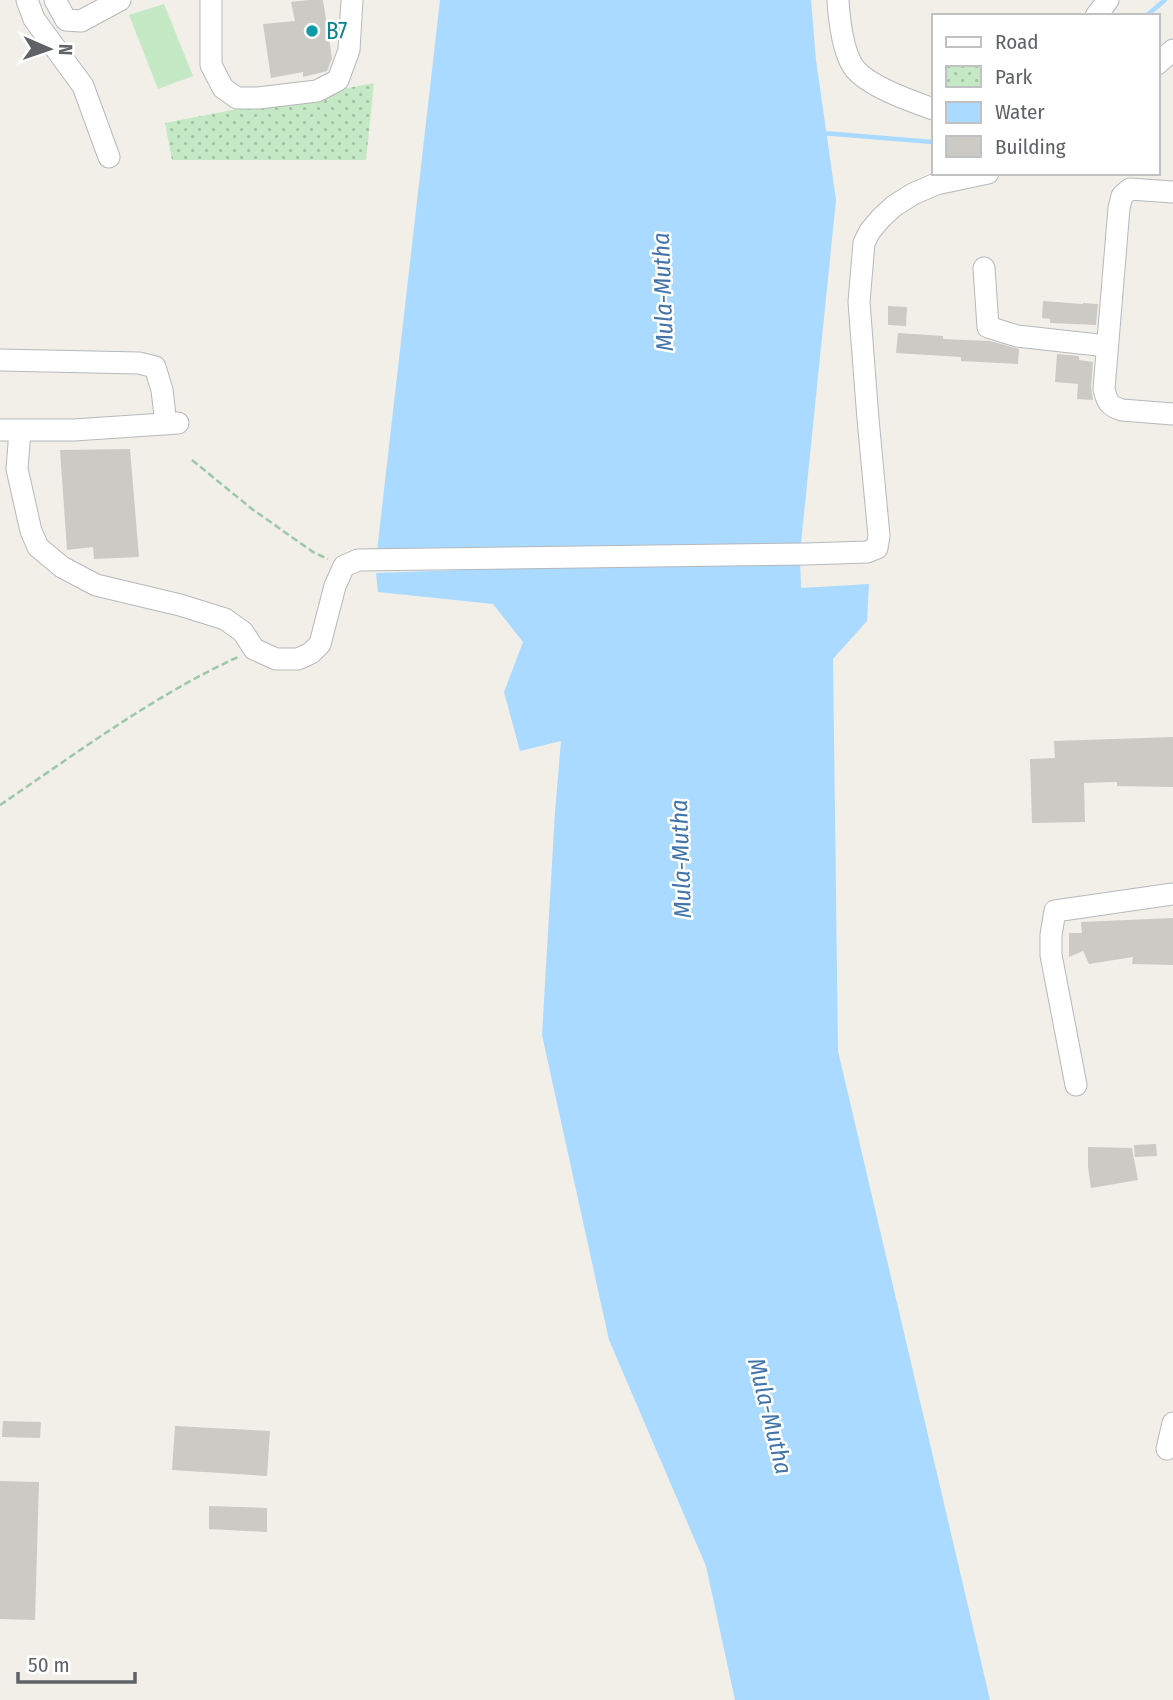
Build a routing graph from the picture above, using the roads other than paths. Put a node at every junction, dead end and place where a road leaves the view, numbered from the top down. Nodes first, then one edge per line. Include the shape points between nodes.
1 (27, 0) edge
2 (55, 0) edge
3 (120, 0) edge
4 (211, 0) edge
5 (352, 0) edge
6 (838, 0) edge
7 (1173, 50) edge
8 (1159, 62) edge
9 (932, 109) edge
10 (109, 157) dead end
11 (979, 175) edge
12 (1173, 192) edge
13 (984, 268) dead end
14 (1107, 345) junction
15 (0, 360) edge
16 (1173, 414) edge
17 (10, 430) edge
18 (1173, 894) edge
19 (1076, 1085) dead end
20 (1173, 1423) edge
21 (1167, 1449) dead end

1 - 10 street via 34,19 83,86
2 - 3 street via 66,20 81,20
4 - 5 street via 211,65 223,88 237,98 258,98 317,91 338,80 349,50
6 - 9 street via 846,51 855,68 870,82
7 - 8 street
11 - 17 street via 914,194 881,218 864,243 859,302 879,536 877,548 867,552 358,560 344,566 320,644 298,659 276,659 254,649 243,632 225,619 96,585 62,567 38,547
12 - 14 street via 1130,189 1122,196
13 - 14 street via 988,327 1017,336
14 - 16 street via 1107,402 1122,411
15 - 17 street via 155,367 172,424
18 - 19 street via 1055,911 1051,956
20 - 21 street

